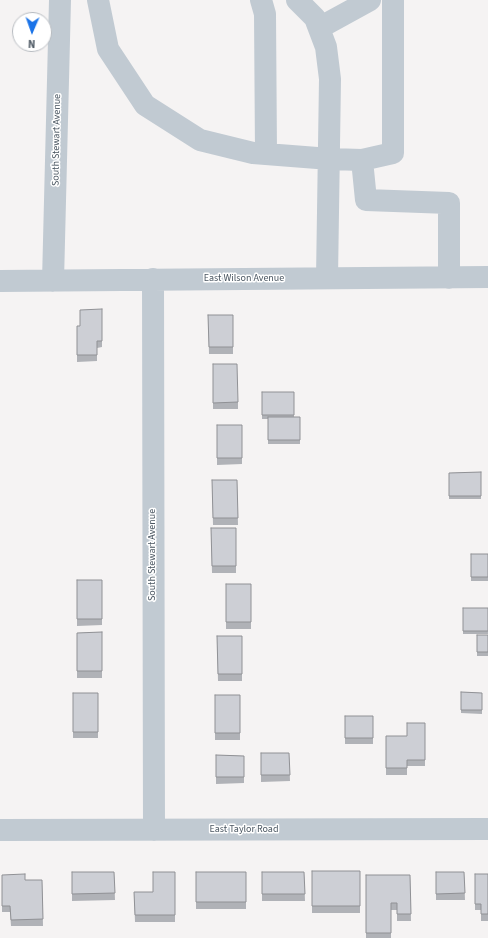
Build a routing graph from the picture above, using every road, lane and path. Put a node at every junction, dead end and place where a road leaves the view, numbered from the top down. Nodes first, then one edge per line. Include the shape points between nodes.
1 (60, 0) edge
2 (98, 0) edge
3 (261, 0) edge
4 (370, 0) edge
5 (393, 0) edge
6 (301, 2) edge
7 (319, 28) junction
8 (266, 154) junction
9 (330, 159) junction
10 (362, 160) junction
11 (488, 277) edge
12 (327, 278) junction
13 (449, 278) junction
14 (153, 279) junction
15 (0, 281) edge
16 (53, 281) junction
17 (488, 829) edge
18 (0, 830) edge
19 (154, 830) junction

1 - 16 street, South Stewart Avenue
2 - 8 street via 108,49 145,104 200,140
3 - 8 street via 265,14
4 - 7 street
5 - 10 street via 393,153
6 - 7 street via 315,18
7 - 9 street via 326,47 330,79
8 - 9 street
9 - 10 street
9 - 12 street
10 - 13 street via 366,200 449,203
11 - 13 street, East Wilson Avenue
12 - 13 street, East Wilson Avenue
12 - 14 street, East Wilson Avenue
14 - 16 street, East Wilson Avenue
14 - 19 street, South Stewart Avenue
15 - 16 street, East Wilson Avenue
17 - 19 street, East Taylor Road
18 - 19 street, East Taylor Road

